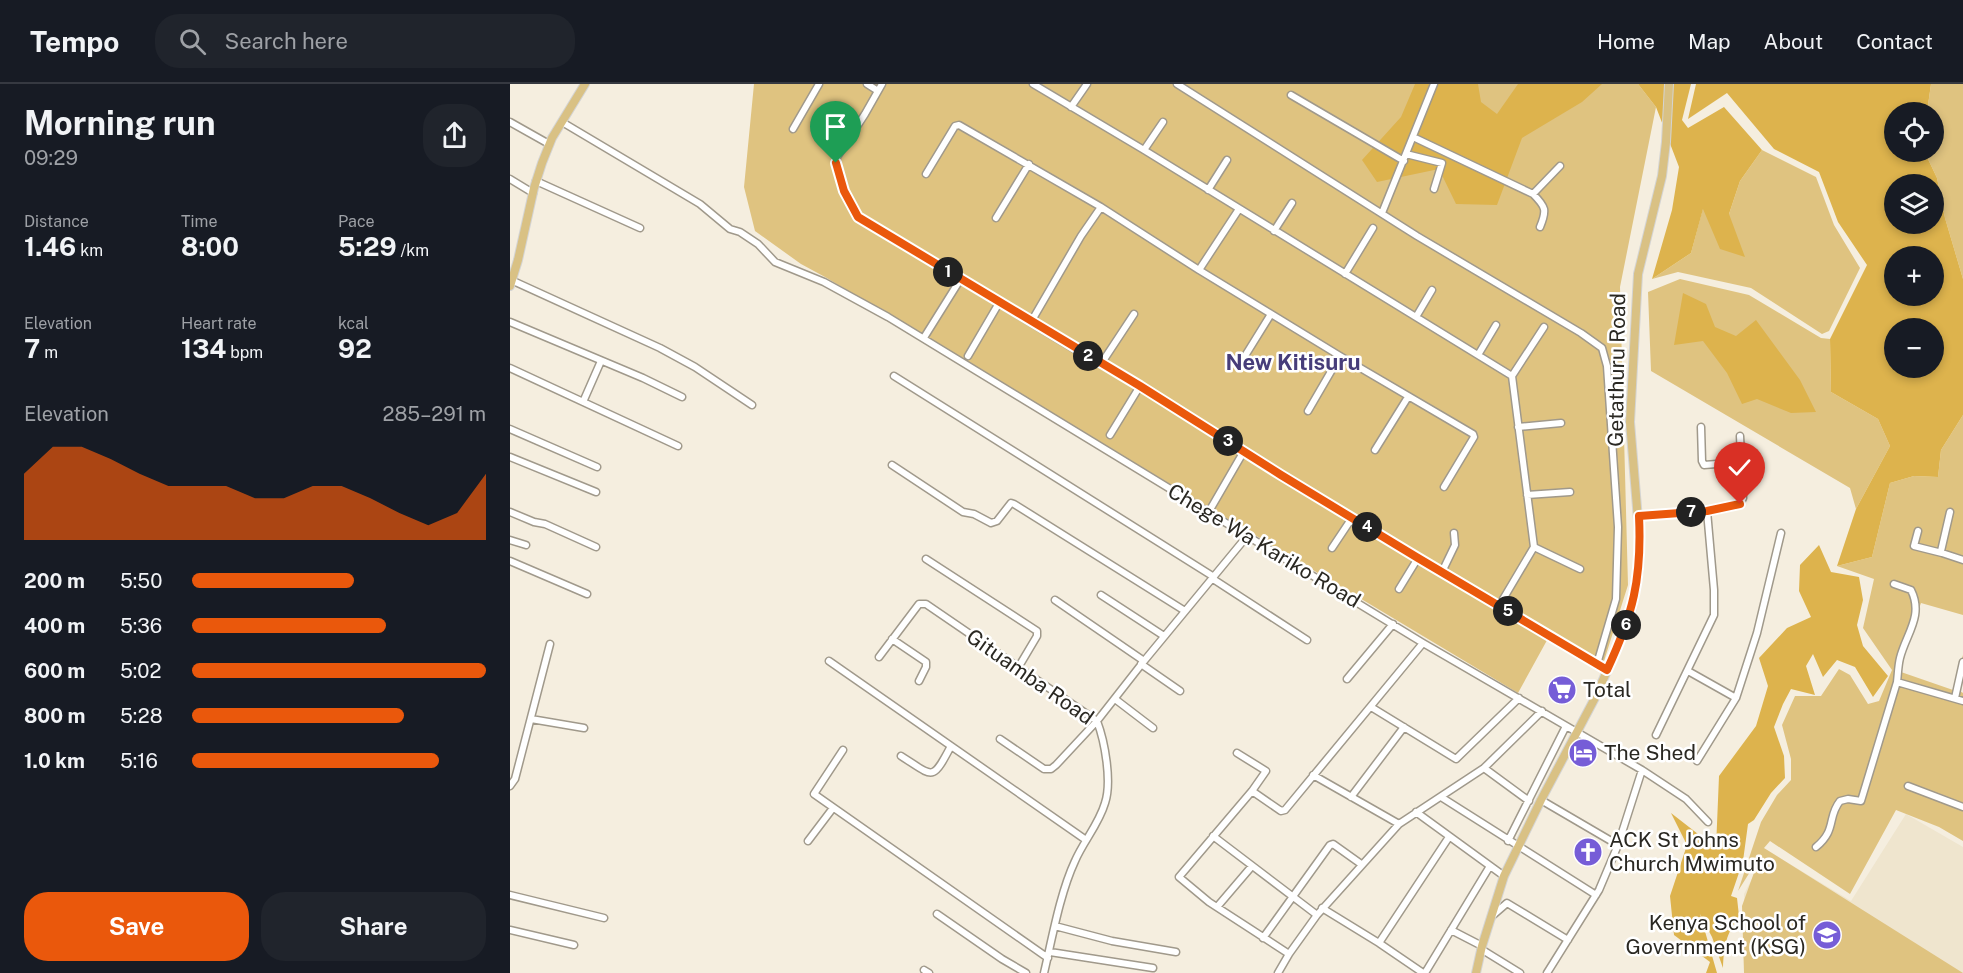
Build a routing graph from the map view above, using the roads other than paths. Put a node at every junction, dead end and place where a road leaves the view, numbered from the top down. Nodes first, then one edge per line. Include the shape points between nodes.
1 (585, 84) edge
2 (819, 84) edge
3 (867, 84) edge
4 (882, 84) edge
5 (1034, 84) edge
6 (1087, 84) edge
7 (1177, 84) edge
8 (1434, 84) edge
9 (1669, 84) edge
10 (878, 91) junction
11 (1291, 95) dead end
12 (1071, 107) junction
13 (510, 122) edge
14 (562, 122) junction
15 (1162, 122) dead end
16 (793, 129) dead end
17 (1413, 137) junction
18 (549, 144) junction
19 (1144, 150) junction
20 (1406, 154) junction
21 (1227, 160) dead end
22 (1404, 161) junction
23 (1029, 164) junction
24 (1560, 166) dead end
25 (927, 174) dead end
26 (510, 179) edge
27 (536, 181) junction
28 (1434, 189) dead end
29 (1208, 190) junction
30 (533, 193) junction
31 (1533, 194) junction
32 (1292, 203) dead end
33 (1101, 207) junction
34 (1239, 209) junction
35 (1382, 213) junction
36 (996, 218) dead end
37 (1540, 227) dead end
38 (640, 228) dead end
39 (1372, 228) dead end
40 (1274, 231) junction
41 (514, 257) edge
42 (1199, 270) junction
43 (1345, 274) junction
44 (960, 280) junction
45 (511, 283) edge
46 (1432, 290) dead end
47 (999, 303) junction
48 (1134, 314) dead end
49 (1271, 314) junction
50 (1416, 317) junction
51 (510, 322) edge
52 (1031, 322) junction
53 (1496, 326) dead end
54 (1544, 327) dead end
55 (925, 336) dead end
56 (1478, 355) junction
57 (968, 356) dead end
58 (1340, 357) junction
59 (601, 361) junction
60 (1101, 364) junction
61 (1240, 364) dead end
62 (510, 368) edge
63 (894, 376) dead end
64 (1512, 376) junction
65 (1140, 386) junction
66 (682, 397) dead end
67 (1407, 397) junction
68 (583, 402) junction
69 (752, 405) dead end
70 (1308, 411) dead end
71 (1561, 423) dead end
72 (1518, 427) junction
73 (1701, 427) dead end
74 (510, 429) edge
75 (1110, 435) dead end
76 (1740, 435) dead end
77 (678, 446) dead end
78 (1375, 450) dead end
79 (1244, 451) junction
80 (510, 457) edge
81 (1742, 462) junction
82 (892, 465) dead end
83 (597, 467) dead end
84 (1444, 487) dead end
85 (596, 492) dead end
86 (1570, 492) dead end
87 (1527, 495) junction
88 (1211, 508) dead end
89 (1707, 511) junction
90 (510, 512) edge
91 (1950, 513) dead end
92 (1639, 516) junction
93 (1352, 518) junction
94 (1918, 531) dead end
95 (1454, 532) dead end
96 (1781, 533) dead end
97 (1248, 535) junction
98 (510, 540) edge
99 (526, 545) dead end
100 (596, 547) dead end
101 (1534, 547) junction
102 (1332, 548) dead end
103 (1942, 553) junction
104 (1418, 558) junction
105 (926, 559) dead end
106 (1963, 560) edge
107 (510, 561) edge
108 (1580, 569) dead end
109 (1442, 572) junction
110 (1213, 578) junction
111 (1894, 584) dead end
112 (1399, 589) dead end
113 (587, 594) dead end
114 (1101, 595) dead end
115 (1056, 600) dead end
116 (1499, 606) junction
117 (1185, 611) junction
118 (1393, 624) junction
119 (1164, 636) junction
120 (892, 639) junction
121 (1307, 640) dead end
122 (1423, 643) junction
123 (550, 644) dead end
124 (879, 657) dead end
125 (829, 661) dead end
126 (1143, 662) junction
127 (1963, 662) edge
128 (1597, 664) junction
129 (1018, 668) junction
130 (1607, 670) junction
131 (1688, 671) junction
132 (1347, 679) dead end
133 (919, 681) dead end
134 (1897, 682) junction
135 (1180, 691) dead end
136 (1519, 698) junction
137 (1736, 698) junction
138 (1955, 698) junction
139 (1115, 699) junction
140 (1963, 700) edge
141 (1371, 707) junction
142 (1542, 711) junction
143 (531, 718) junction
144 (1097, 721) junction
145 (1566, 726) junction
146 (1404, 727) junction
147 (584, 728) dead end
148 (1153, 728) dead end
149 (1576, 732) junction
150 (1656, 735) dead end
151 (1000, 739) dead end
152 (951, 746) junction
153 (843, 750) dead end
154 (1237, 753) dead end
155 (901, 756) dead end
156 (1697, 761) dead end
157 (1484, 768) junction
158 (1642, 770) junction
159 (1313, 775) junction
160 (510, 786) edge
161 (1908, 786) dead end
162 (1252, 791) junction
163 (1351, 797) junction
164 (1441, 797) junction
165 (1541, 800) junction
166 (1529, 801) junction
167 (833, 807) junction
168 (1963, 807) edge
169 (1416, 812) junction
170 (1708, 822) dead end
171 (1399, 824) junction
172 (1213, 836) junction
173 (1449, 837) junction
174 (1086, 840) junction
175 (808, 841) dead end
176 (1508, 841) junction
177 (1618, 845) junction
178 (1519, 847) junction
179 (1816, 847) dead end
180 (1361, 864) junction
181 (1252, 866) junction
182 (1490, 867) junction
183 (1504, 876) junction
184 (1596, 895) junction
185 (510, 896) edge
186 (1293, 897) junction
187 (1217, 907) junction
188 (1322, 908) junction
189 (937, 914) dead end
190 (1317, 915) junction
191 (1491, 916) junction
192 (604, 918) dead end
193 (1055, 926) junction
194 (510, 930) edge
195 (1451, 930) junction
196 (1263, 938) junction
197 (1568, 940) junction
198 (1379, 943) junction
199 (574, 945) dead end
200 (1482, 947) junction
201 (1176, 952) dead end
202 (1289, 954) junction
203 (1049, 955) junction
204 (1153, 968) dead end
205 (1026, 973) edge
206 (1044, 973) edge
207 (1278, 973) edge
208 (1424, 973) edge
209 (1476, 973) edge
210 (1520, 973) edge
211 (1547, 973) edge

1 - 14 main road
2 - 16 street
3 - 10 street
4 - 10 street
5 - 12 street
6 - 12 street
7 - 35 street
8 - 17 street
9 - 92 main road, Getathuru Road via 1662,176 1638,274 1630,422
10 - 44 street via 837,157 844,191 858,217
11 - 22 street
12 - 19 street
13 - 18 street
14 - 18 main road
14 - 97 street, Chege Wa Kariko Road via 700,204 730,229 758,244 775,262 824,282 888,317
15 - 19 street
17 - 20 street
17 - 31 street
18 - 27 main road
19 - 29 street
20 - 22 street
20 - 28 street via 1442,163
21 - 29 street
22 - 35 street
23 - 25 street via 957,125
23 - 33 street
23 - 36 street
24 - 31 street
26 - 30 street
27 - 30 main road
27 - 38 street
29 - 34 street
30 - 41 main road
31 - 37 street via 1545,213
32 - 40 street
33 - 42 street
33 - 52 street
34 - 40 street
34 - 42 street
35 - 128 street via 1581,333 1604,351 1618,569 1616,599
39 - 43 street
40 - 43 street
41 - 45 main road
42 - 49 street
43 - 50 street
44 - 47 street
44 - 55 street
45 - 69 street via 660,348
46 - 50 street
47 - 52 street
47 - 57 street
48 - 60 street
49 - 58 street
49 - 61 street
50 - 56 street
51 - 59 street
52 - 60 street
53 - 56 street
54 - 64 street
56 - 64 street
58 - 67 street
58 - 70 street
59 - 66 street
59 - 68 street
60 - 65 street
62 - 68 street
63 - 110 street
64 - 72 street
65 - 75 street
65 - 79 street
67 - 78 street
67 - 84 street via 1473,434
68 - 77 street
71 - 72 street
72 - 87 street
73 - 81 street via 1702,464
74 - 83 street
76 - 81 street
79 - 88 street
79 - 93 street
80 - 85 street
81 - 89 street via 1742,502
82 - 117 street via 963,512 991,523 1014,504
86 - 87 street
87 - 101 street
89 - 92 street
89 - 131 street via 1714,615
90 - 100 street
91 - 103 street
92 - 130 main road, Getathuru Road via 1639,569 1632,608
93 - 102 street
93 - 104 street
94 - 103 street via 1914,546
95 - 109 street via 1455,545
96 - 137 street via 1757,633
97 - 110 street
97 - 118 street, Chege Wa Kariko Road
98 - 99 street
101 - 108 street
101 - 116 street
103 - 106 street
104 - 109 street
104 - 112 street
105 - 129 street via 1036,631 1037,636
107 - 113 street
109 - 116 street
110 - 117 street
110 - 121 street
111 - 134 street via 1911,591 1917,611 1900,658
114 - 119 street
115 - 126 street
116 - 128 street
117 - 119 street
118 - 122 street, Chege Wa Kariko Road
118 - 132 street
119 - 126 street
120 - 124 street, Gituamba Road
120 - 129 street, Gituamba Road via 920,604 926,604
120 - 133 street via 926,662
122 - 136 street, Chege Wa Kariko Road
122 - 141 street
123 - 143 street
125 - 152 street
126 - 135 street
126 - 139 street
127 - 138 street
128 - 130 street
129 - 144 street, Gituamba Road
130 - 149 main road, Getathuru Road
131 - 137 street
131 - 150 street
134 - 138 street
134 - 179 street via 1861,801 1840,801 1827,836
136 - 142 street, Chege Wa Kariko Road
136 - 146 street via 1458,759
137 - 156 street
138 - 140 street
139 - 144 street
139 - 148 street
141 - 146 street
141 - 159 street
142 - 145 street, Chege Wa Kariko Road
142 - 157 street
143 - 147 street
143 - 160 street
144 - 151 street via 1048,769
144 - 174 street, Gituamba Road via 1103,736 1107,792
145 - 149 street, Chege Wa Kariko Road
145 - 166 street
146 - 163 street
149 - 158 street, Chege Wa Kariko Road
149 - 165 main road, Getathuru Road
152 - 155 street via 935,772 927,773
152 - 174 street
153 - 167 street via 814,792
154 - 162 street via 1266,771
157 - 164 street
157 - 166 street
158 - 170 street, Chege Wa Kariko Road via 1686,799
158 - 177 street
159 - 162 street via 1283,812
159 - 163 street
161 - 168 street
162 - 172 street
163 - 171 street
164 - 169 street
164 - 176 street
165 - 177 street
165 - 178 main road, Getathuru Road
166 - 176 street
167 - 175 street
167 - 203 street
169 - 171 street
169 - 173 street
171 - 180 street
172 - 181 street
172 - 187 street via 1179,877
173 - 182 street
173 - 198 street
174 - 193 street, Gituamba Road via 1074,861
176 - 178 street
177 - 184 street
178 - 183 main road, Getathuru Road
178 - 184 street
180 - 186 street via 1330,845
180 - 188 street
181 - 186 street
181 - 187 street
182 - 183 street
182 - 195 street
183 - 191 main road, Getathuru Road
184 - 197 street
185 - 192 street
186 - 190 street
186 - 196 street
187 - 196 street
188 - 190 street
188 - 198 street
189 - 205 street
190 - 202 street
191 - 197 street via 1507,903
191 - 200 main road, Getathuru Road
193 - 201 street
193 - 203 street, Gituamba Road
194 - 199 street
195 - 200 street
195 - 208 street
196 - 202 street
197 - 211 street
198 - 208 street
200 - 209 main road, Getathuru Road
200 - 210 street
202 - 207 street
203 - 204 street
203 - 206 street, Gituamba Road

